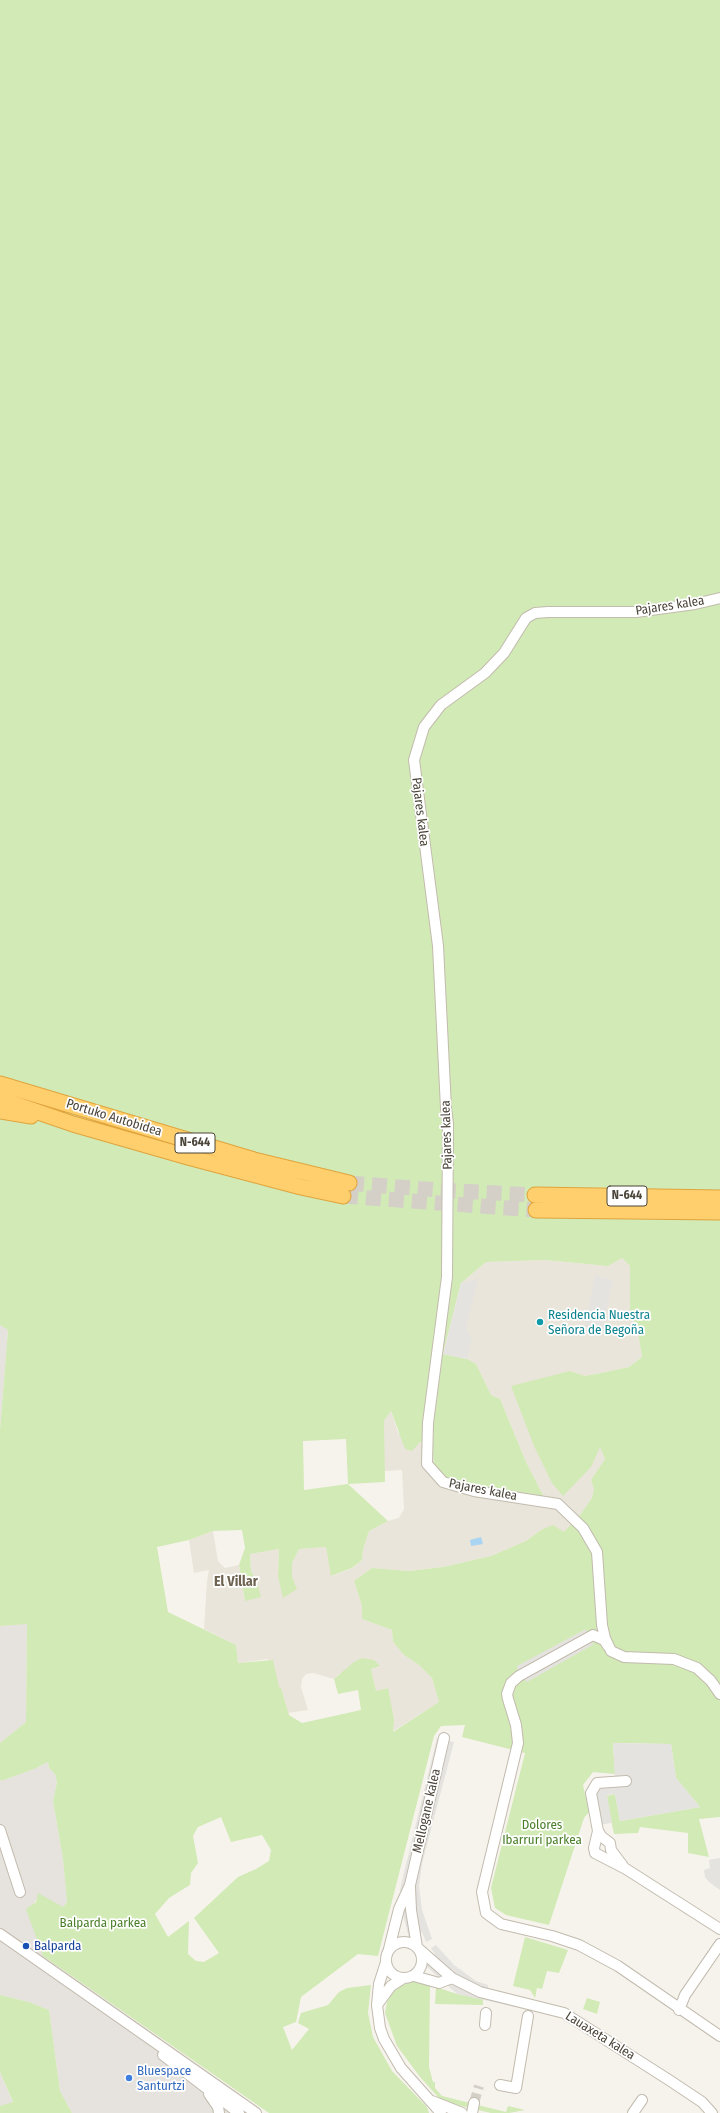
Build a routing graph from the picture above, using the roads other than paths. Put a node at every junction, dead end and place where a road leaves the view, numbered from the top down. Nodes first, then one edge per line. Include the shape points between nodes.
1 (720, 598) edge
2 (0, 1084) edge
3 (0, 1099) edge
4 (0, 1111) edge
5 (73, 1124) junction
6 (720, 1198) edge
7 (720, 1212) edge
8 (602, 1624) junction
9 (593, 1635) junction
10 (611, 1651) junction
11 (720, 1694) edge
12 (444, 1738) dead end
13 (626, 1781) dead end
14 (0, 1830) edge
15 (598, 1831) junction
16 (626, 1869) junction
17 (410, 1885) junction
18 (20, 1892) dead end
19 (720, 1929) edge
20 (0, 1934) edge
21 (720, 1944) edge
22 (418, 1948) junction
23 (389, 1949) junction
24 (386, 1962) junction
25 (414, 1976) junction
26 (452, 1978) junction
27 (402, 1979) junction
28 (377, 2005) junction
29 (679, 2010) junction
30 (528, 2022) dead end
31 (131, 2027) junction
32 (720, 2036) edge
33 (199, 2072) junction
34 (204, 2087) junction
35 (517, 2093) dead end
36 (642, 2100) dead end
37 (432, 2101) junction
38 (449, 2111) edge
39 (219, 2113) edge
40 (241, 2113) edge
41 (256, 2113) edge
42 (435, 2113) edge
43 (462, 2113) edge
44 (633, 2113) edge
45 (712, 2113) edge

1 - 8 street, Pajares kalea via 636,612 535,613 526,618 504,654 485,673 441,704 424,727 414,760 438,946 448,1124 447,1276 428,1423 427,1464 443,1482 474,1491 558,1504 583,1528 597,1552
2 - 5 highway, Portuko Autobidea / N-644 via 346,1189 188,1157
3 - 5 highway
4 - 5 highway, N-644
6 - 7 highway, N-644 via 535,1202
8 - 9 street
8 - 10 street, Pajares kalea
9 - 10 street via 604,1640
9 - 29 street via 511,1683 508,1699 516,1724 518,1743 482,1892 486,1913 501,1924 579,1945 618,1966
10 - 11 street via 624,1657 674,1659 697,1668
12 - 17 street, Mellogane kalea
13 - 15 street via 597,1783 591,1793
14 - 18 street
15 - 16 street via 610,1843 611,1850
15 - 16 street via 595,1853
16 - 19 street
17 - 22 street, Mellogane kalea via 411,1910
17 - 23 street, Mellogane kalea via 399,1909
20 - 31 street
21 - 29 street via 685,1996
22 - 23 street via 398,1942
22 - 25 street via 423,1961 422,1967
22 - 26 street, Lauaxeta kalea
23 - 24 street
24 - 27 street via 391,1973
24 - 28 street via 379,1984
25 - 26 street via 439,1983
25 - 27 street
26 - 45 street, Lauaxeta kalea via 480,1992 564,2013 702,2102
27 - 28 street via 391,1986
28 - 37 street via 380,2028 391,2054
29 - 32 street
30 - 35 street via 516,2088 496,2085
31 - 33 street
31 - 34 street
33 - 40 street via 204,2081 235,2104
33 - 41 street
34 - 39 street via 218,2107
34 - 40 street
36 - 44 street
37 - 38 street
37 - 42 street
38 - 43 street

